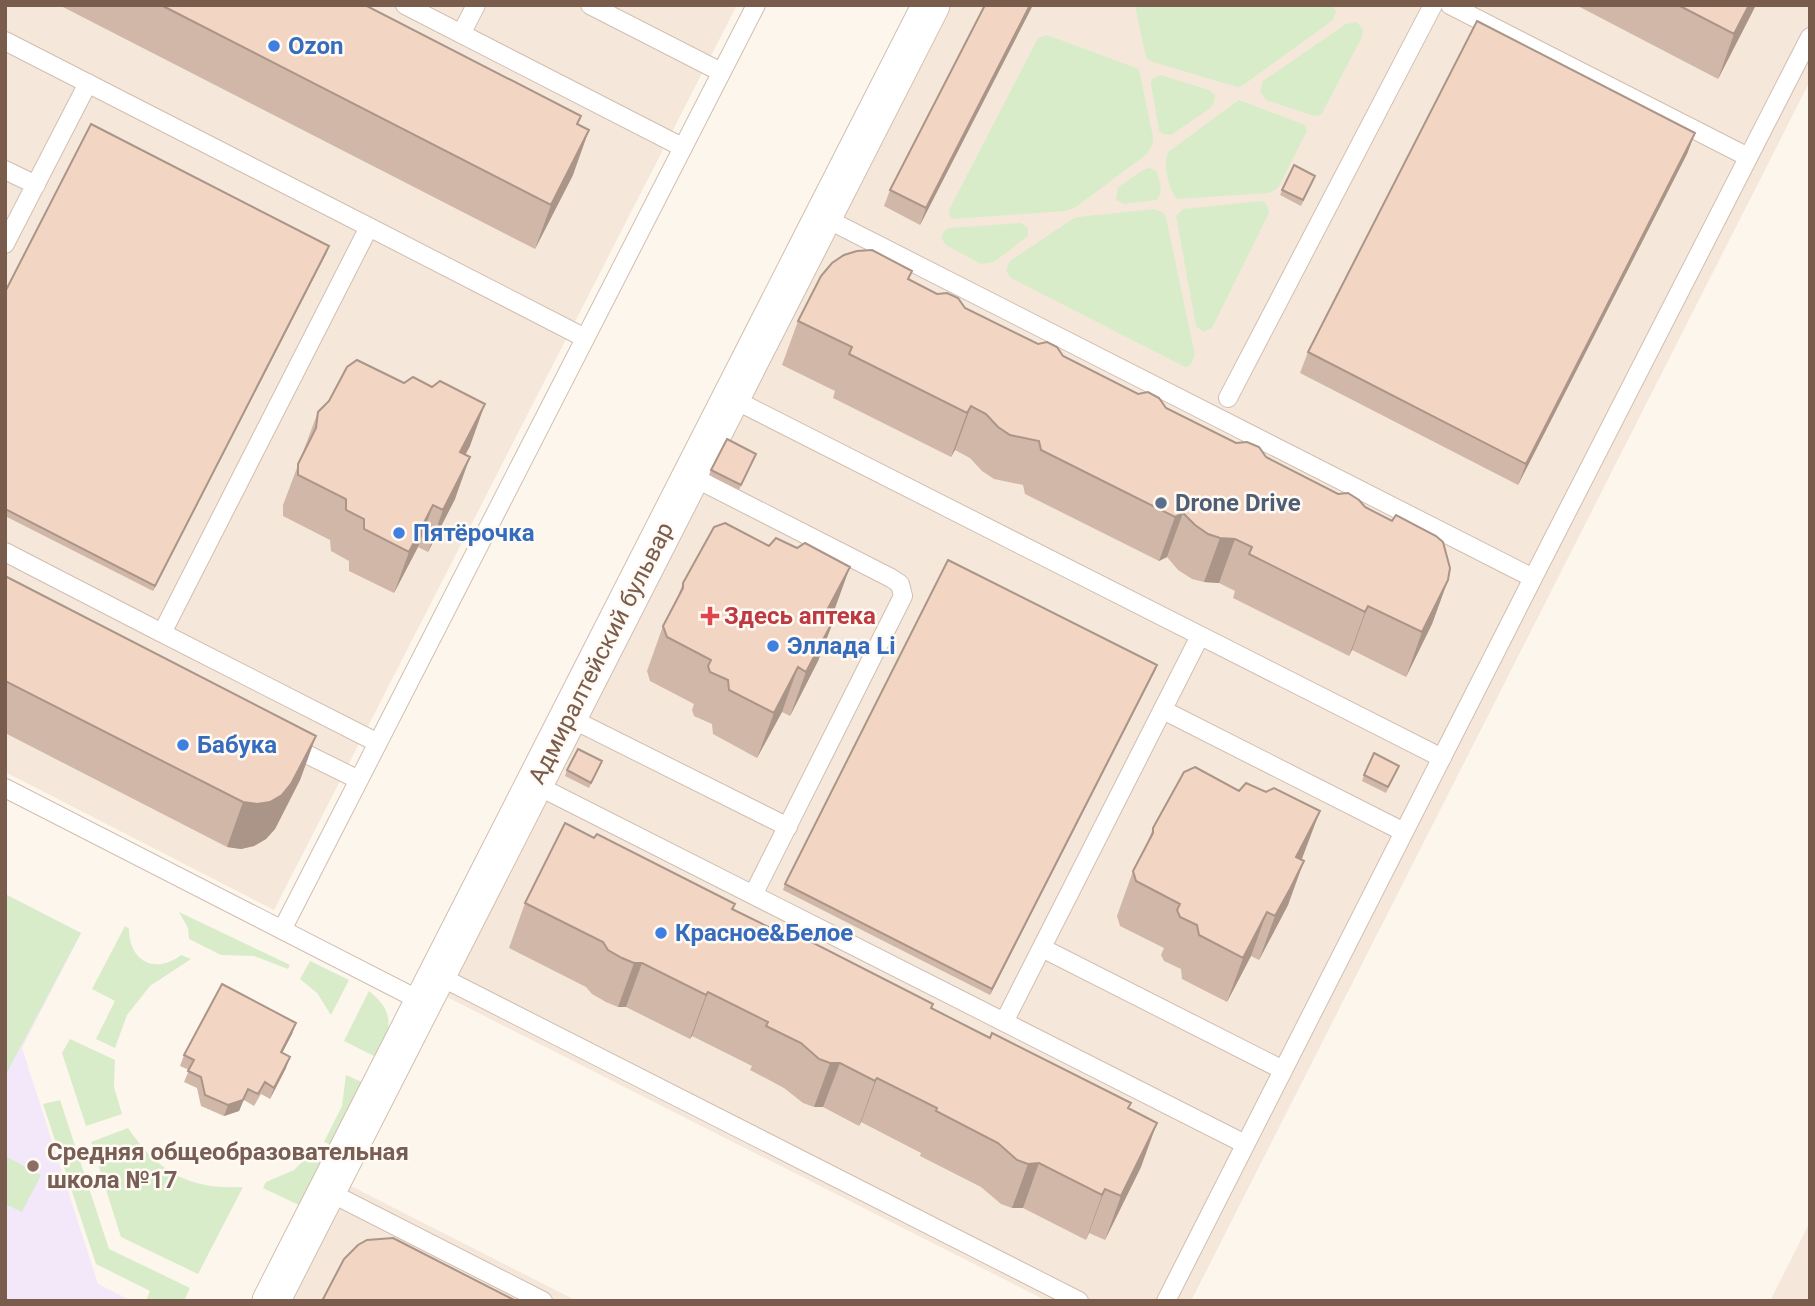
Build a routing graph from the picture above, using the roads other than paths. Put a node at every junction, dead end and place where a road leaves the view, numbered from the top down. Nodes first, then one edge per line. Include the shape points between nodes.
1 (405, 5) edge
2 (476, 5) edge
3 (590, 5) edge
4 (756, 5) edge
5 (931, 5) edge
6 (1433, 5) edge
7 (1450, 5) edge
8 (461, 34) junction
9 (1810, 37) edge
10 (5, 41) edge
11 (721, 72) junction
12 (88, 83) junction
13 (682, 147) junction
14 (1748, 157) junction
15 (5, 170) edge
16 (36, 185) junction
17 (823, 217) junction
18 (369, 227) junction
19 (5, 244) edge
20 (585, 338) junction
21 (731, 398) junction
22 (1228, 398) dead end
23 (691, 476) junction
24 (5, 552) edge
25 (1533, 578) junction
26 (162, 633) junction
27 (1200, 636) junction
28 (1163, 710) junction
29 (568, 716) junction
30 (272, 737) edge
31 (378, 743) junction
32 (1442, 758) junction
33 (359, 780) junction
34 (534, 784) junction
35 (5, 788) edge
36 (788, 827) junction
37 (1404, 832) junction
38 (753, 895) junction
39 (282, 930) junction
40 (1042, 948) junction
41 (430, 989) junction
42 (1004, 1022) junction
43 (1283, 1070) junction
44 (1245, 1144) junction
45 (327, 1191) junction
46 (271, 1301) edge
47 (543, 1301) edge
48 (1079, 1301) edge
49 (1166, 1301) edge

1 - 8 lane
2 - 8 lane
3 - 11 lane
4 - 11 lane
5 - 17 street, Адмиралтейский бульвар
6 - 22 lane
7 - 14 lane
8 - 13 lane
9 - 14 lane
10 - 12 lane
11 - 13 lane
12 - 16 lane
12 - 18 lane
13 - 20 lane
14 - 25 lane
15 - 16 lane
16 - 19 lane
17 - 21 street, Адмиралтейский бульвар
17 - 25 lane
18 - 20 lane
18 - 26 lane
20 - 31 lane
21 - 23 street, Адмиралтейский бульвар
21 - 27 lane
23 - 29 street, Адмиралтейский бульвар
23 - 36 lane via 900,584 903,596 898,610
24 - 26 lane
25 - 32 lane
26 - 31 lane
27 - 28 lane
27 - 32 lane
28 - 37 lane
28 - 40 lane
29 - 34 street, Адмиралтейский бульвар
29 - 36 lane
30 - 33 lane
31 - 33 lane
32 - 37 lane
33 - 39 lane
34 - 38 lane
34 - 41 street, Адмиралтейский бульвар
35 - 39 lane
36 - 38 lane
37 - 43 lane
38 - 42 lane
39 - 41 lane
40 - 42 lane
40 - 43 lane
41 - 45 street, Адмиралтейский бульвар
41 - 48 lane
42 - 44 lane
43 - 44 lane
44 - 49 lane
45 - 46 street, Адмиралтейский бульвар
45 - 47 lane

